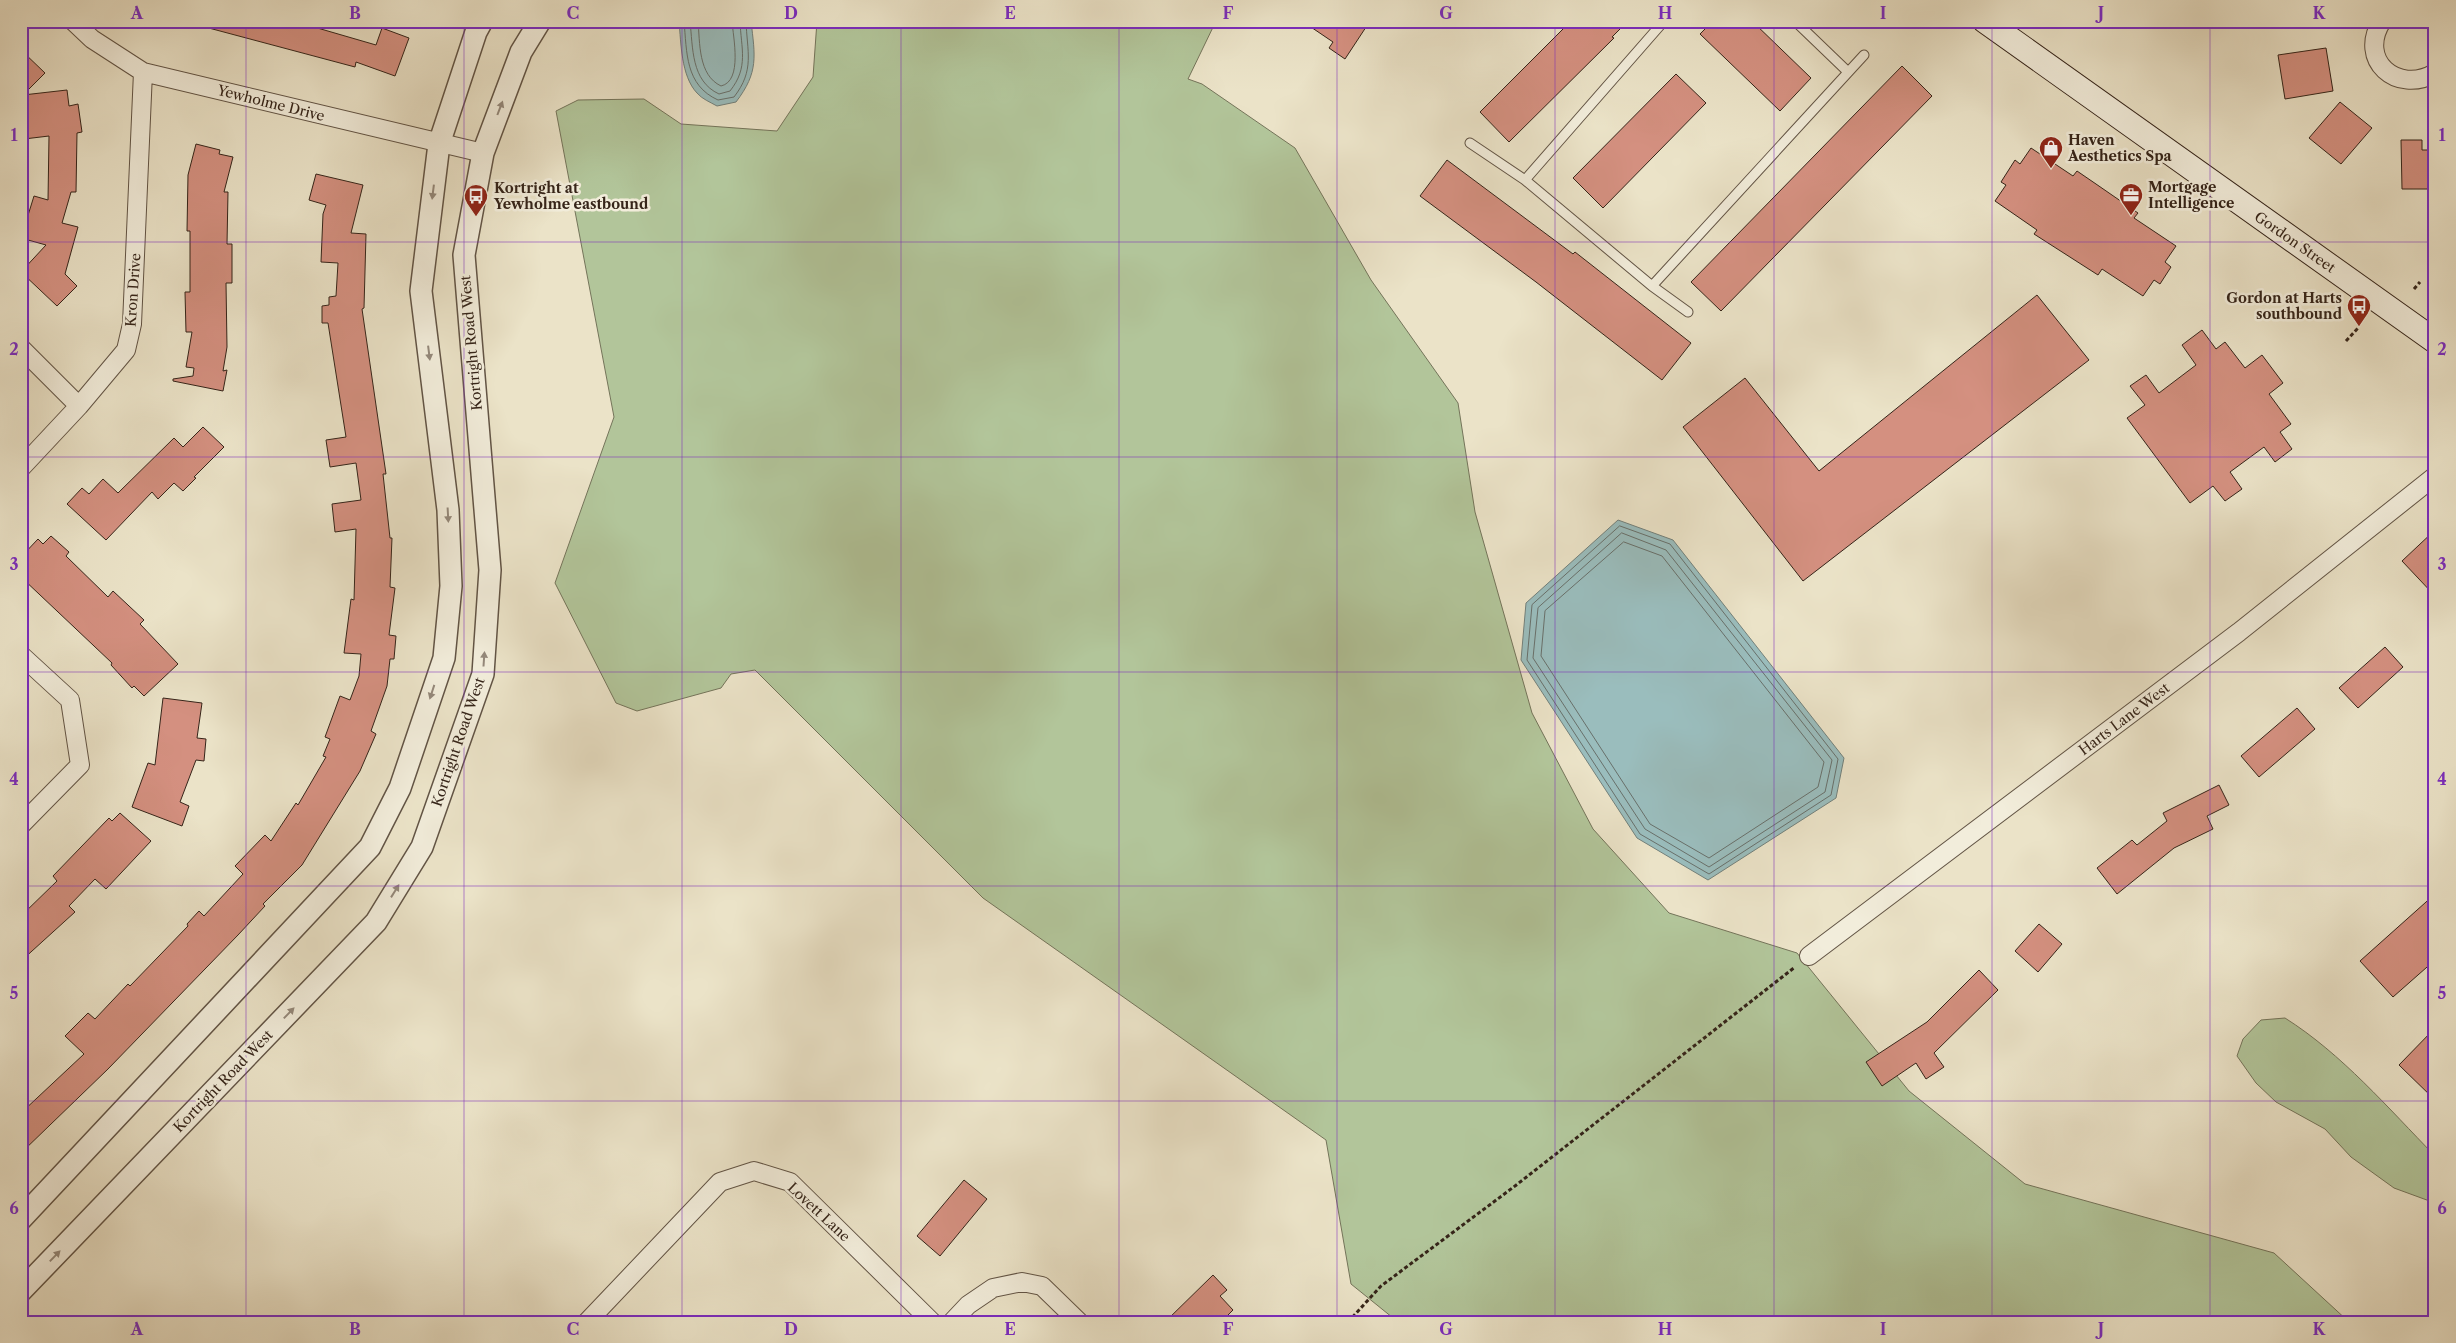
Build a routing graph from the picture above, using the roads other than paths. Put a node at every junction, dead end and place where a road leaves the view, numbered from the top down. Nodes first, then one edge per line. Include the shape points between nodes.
1 (73, 21) edge
2 (482, 21) edge
3 (540, 21) edge
4 (1664, 21) edge
5 (1795, 21) edge
6 (1985, 21) edge
7 (2382, 21) edge
8 (1864, 55) dead end
9 (1847, 71) junction
10 (143, 72) junction
11 (2435, 73) edge
12 (1470, 143) dead end
13 (439, 144) junction
14 (483, 153) junction
15 (1525, 180) junction
16 (1652, 286) junction
17 (1688, 312) dead end
18 (2435, 341) edge
19 (21, 348) edge
20 (79, 406) junction
21 (21, 468) edge
22 (2435, 476) edge
23 (21, 655) edge
24 (21, 825) edge
25 (1809, 956) road end
26 (21, 1219) edge
27 (21, 1292) edge
28 (587, 1322) edge
29 (932, 1322) edge
30 (952, 1322) edge
31 (1079, 1322) edge

1 - 10 street, Yewholme Drive via 92,39
2 - 13 street
14 -> 3 street, Kortright Road West via 521,52
4 - 15 lane
5 - 9 lane
6 - 18 main road, Gordon Street
7 - 11 street via 2374,41 2375,54 2388,74 2412,82
8 - 9 lane
9 - 16 lane
10 - 13 street, Yewholme Drive
10 - 20 street, Kron Drive via 132,324 126,350
12 - 15 lane
13 - 14 street, Yewholme Drive
13 -> 26 street via 421,291 448,510 451,586 444,658 400,788 370,847
27 -> 14 street, Kortright Road West via 376,922 422,847 483,674 490,570 464,255
15 - 16 lane
16 - 17 lane
19 - 20 street
20 - 21 street, Kron Drive
22 - 25 street, Harts Lane West via 2239,632
23 - 24 street via 70,700 80,765
28 - 29 street, Lovett Lane via 720,1182 754,1171 790,1182
30 - 31 street via 968,1305 993,1288 1022,1282 1042,1286

